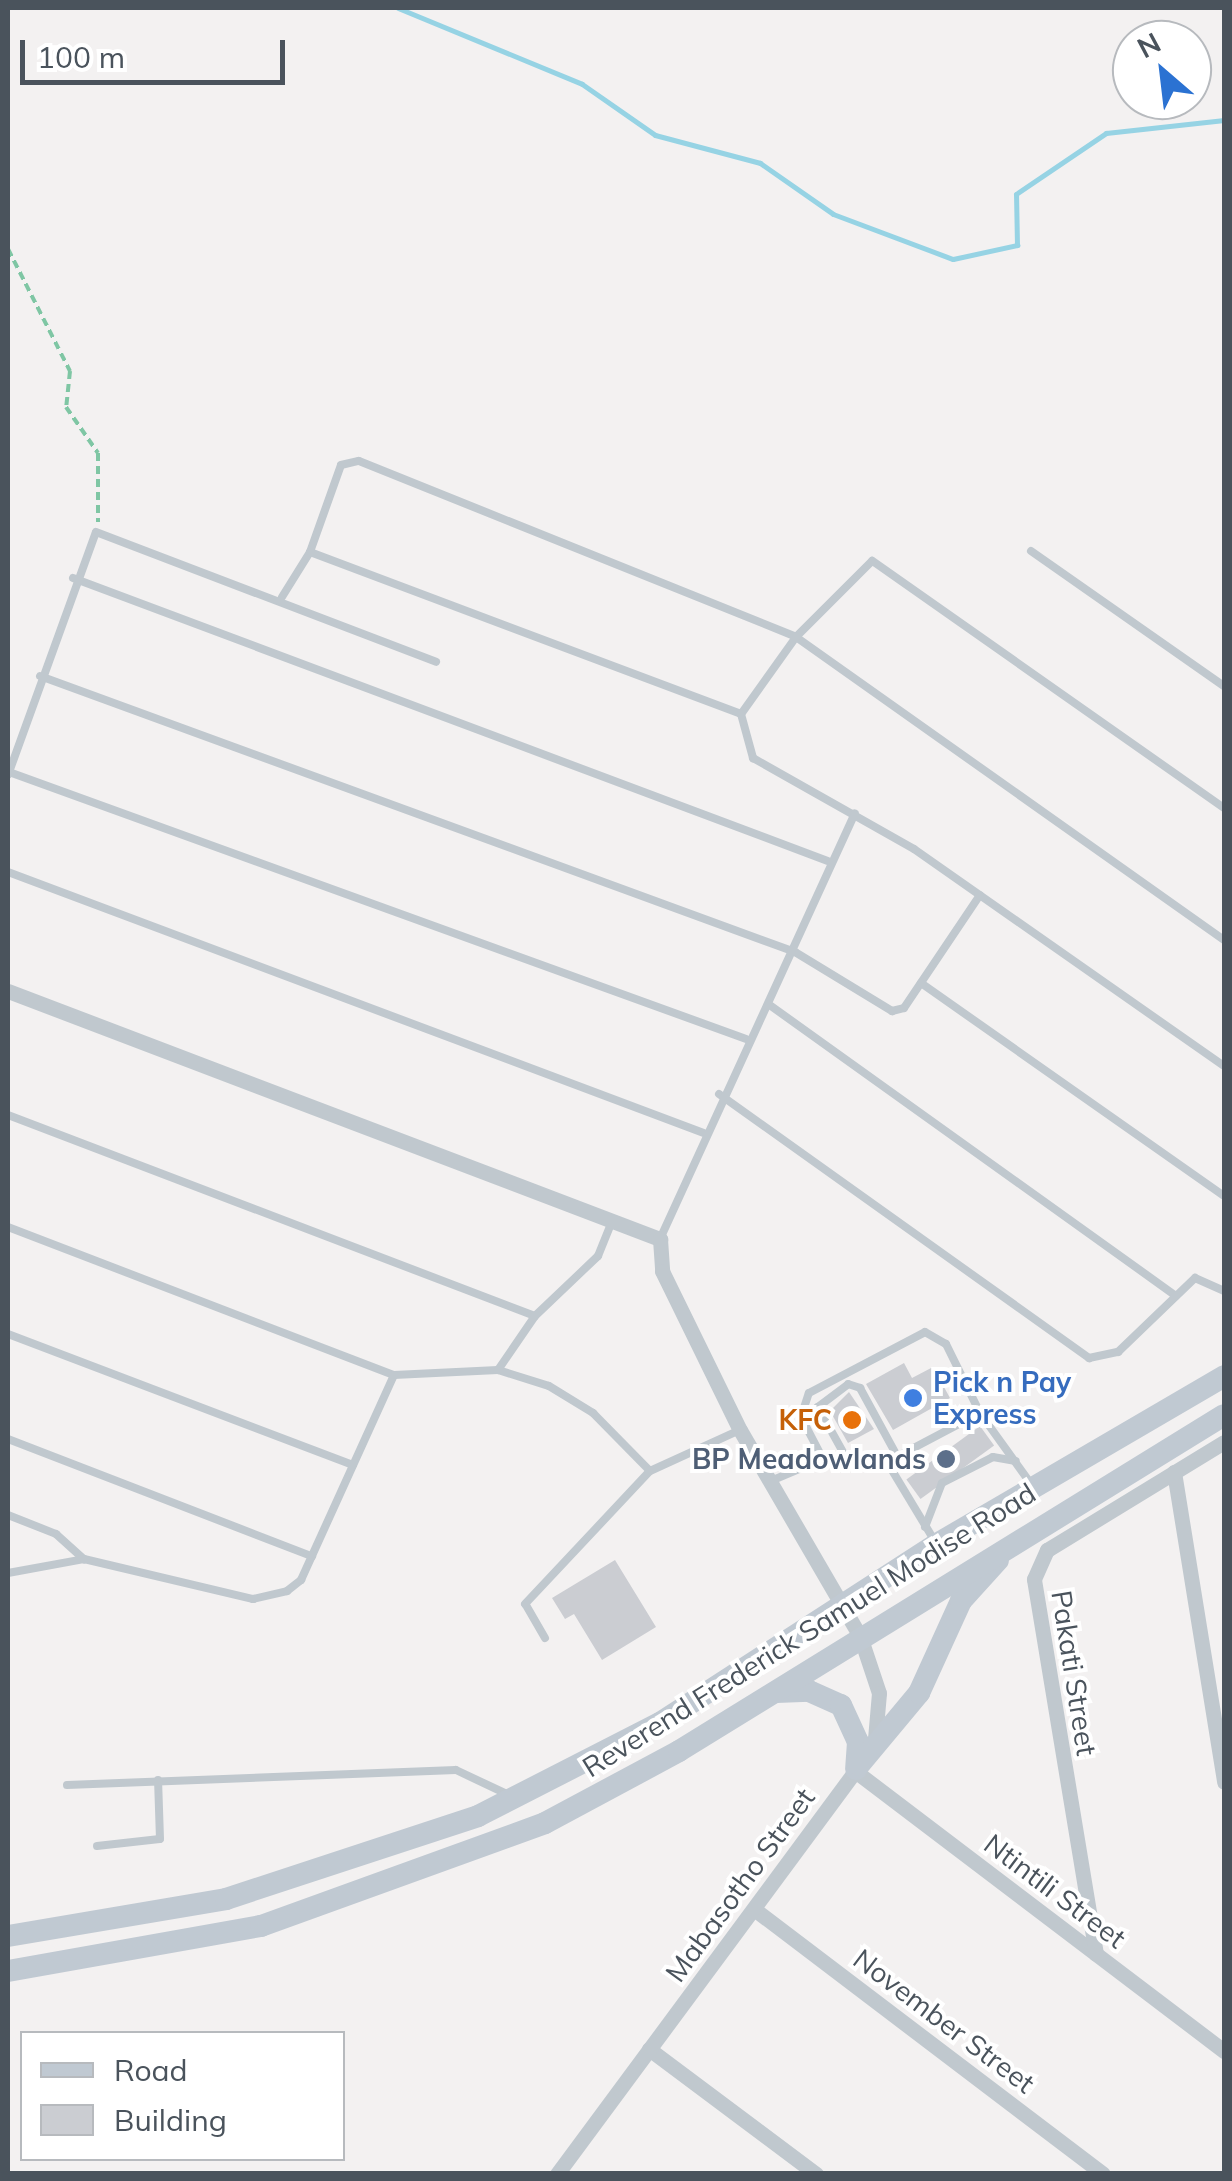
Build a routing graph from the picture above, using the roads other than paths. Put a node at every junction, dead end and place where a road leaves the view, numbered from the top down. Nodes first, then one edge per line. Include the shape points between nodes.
1 (1031, 551) dead end
2 (310, 552) junction
3 (73, 578) junction
4 (282, 597) junction
5 (796, 637) junction
6 (436, 662) dead end
7 (40, 676) junction
8 (1224, 686) edge
9 (741, 714) junction
10 (8, 774) edge
11 (1224, 808) edge
12 (855, 814) junction
13 (828, 861) junction
14 (8, 872) edge
15 (980, 895) junction
16 (1224, 940) edge
17 (795, 952) junction
18 (921, 982) junction
19 (8, 991) edge
20 (771, 1006) junction
21 (746, 1040) junction
22 (1224, 1066) edge
23 (720, 1094) junction
24 (8, 1115) edge
25 (704, 1134) junction
26 (1224, 1196) edge
27 (613, 1218) junction
28 (8, 1227) edge
29 (660, 1239) junction
30 (1224, 1291) edge
31 (1176, 1296) junction
32 (535, 1316) junction
33 (8, 1334) edge
34 (498, 1370) junction
35 (394, 1375) junction
36 (1224, 1376) edge
37 (980, 1413) junction
38 (1224, 1416) edge
39 (740, 1430) junction
40 (8, 1438) edge
41 (1224, 1442) edge
42 (897, 1456) junction
43 (822, 1458) junction
44 (848, 1460) junction
45 (1016, 1460) junction
46 (886, 1462) junction
47 (353, 1465) junction
48 (650, 1470) junction
49 (1174, 1472) junction
50 (773, 1480) junction
51 (1033, 1488) junction
52 (8, 1515) edge
53 (1025, 1532) junction
54 (931, 1536) junction
55 (312, 1556) junction
56 (84, 1560) junction
57 (8, 1573) edge
58 (844, 1604) junction
59 (860, 1636) junction
60 (546, 1638) dead end
61 (772, 1693) junction
62 (856, 1769) junction
63 (158, 1780) junction
64 (1224, 1782) edge
65 (67, 1785) dead end
66 (514, 1798) junction
67 (97, 1846) dead end
68 (754, 1909) junction
69 (8, 1936) edge
70 (1096, 1954) junction
71 (8, 1970) edge
72 (650, 2048) junction
73 (1224, 2051) edge
74 (557, 2174) edge
75 (816, 2174) edge
76 (1103, 2174) edge

1 - 8 lane
2 - 4 lane
2 - 5 lane via 340,468 353,460
2 - 9 lane
3 - 4 lane via 96,532
3 - 7 lane
3 - 13 lane
4 - 6 lane
5 - 9 lane
5 - 11 lane via 872,562
5 - 16 lane
7 - 10 lane
7 - 17 lane
9 - 12 lane via 753,758
10 - 21 lane
12 - 13 lane
12 - 15 lane
13 - 17 lane
14 - 25 lane
15 - 18 lane
15 - 22 lane
17 - 18 lane via 892,1011
17 - 20 lane
18 - 26 lane
19 - 27 street
20 - 21 lane
20 - 31 lane
21 - 23 lane
23 - 25 lane
23 - 31 lane via 1089,1358 1118,1352
24 - 32 lane
25 - 29 lane
27 - 29 street
27 - 32 lane via 575,1286
28 - 35 lane
29 - 39 street, Mabasotho Street via 662,1271
30 - 31 lane via 1203,1276
32 - 34 lane
33 - 47 lane
34 - 35 lane
34 - 48 lane via 569,1395
35 - 47 lane
36 - 51 main road, Reverend Frederick Samuel Modise Road
37 - 42 lane
37 - 43 lane via 946,1344 925,1332 809,1393 801,1417
37 - 45 lane
38 - 53 main road, Reverend Frederick Samuel Modise Road
39 - 48 lane
39 - 50 street, Mabasotho Street
40 - 55 lane
41 - 49 street, Pakati Street
42 - 44 lane via 860,1388 848,1384 818,1407
42 - 46 lane
43 - 44 lane
43 - 50 lane
44 - 46 lane
45 - 51 lane
45 - 54 lane via 992,1456 942,1483
46 - 54 lane
47 - 55 lane
48 - 60 lane via 524,1604
49 - 64 street
49 - 70 street, Pakati Street via 1047,1550 1034,1579
50 - 58 street, Mabasotho Street
51 - 54 main road, Reverend Frederick Samuel Modise Road
52 - 56 lane via 56,1534
53 - 59 main road, Reverend Frederick Samuel Modise Road
53 - 62 main road via 967,1591 919,1693
54 - 58 main road, Reverend Frederick Samuel Modise Road
55 - 56 lane via 294,1587 261,1600
56 - 57 lane
58 - 59 street, Mabasotho Street
58 - 66 main road, Reverend Frederick Samuel Modise Road via 660,1722
59 - 61 main road, Reverend Frederick Samuel Modise Road
59 - 62 street, Mabasotho Street via 881,1707
61 - 62 main road via 809,1691 841,1705 858,1742
61 - 71 main road, Reverend Frederick Samuel Modise Road via 597,1796 401,1882 205,1939
62 - 68 street, Mabasotho Street
62 - 70 street, Ntintili Street
63 - 65 lane
63 - 66 lane via 456,1770
63 - 67 lane via 160,1839
66 - 69 main road, Reverend Frederick Samuel Modise Road via 366,1859 242,1895
68 - 72 street, Mabasotho Street
68 - 76 street, November Street
70 - 73 street, Ntintili Street
72 - 74 street, Mabasotho Street
72 - 75 street

